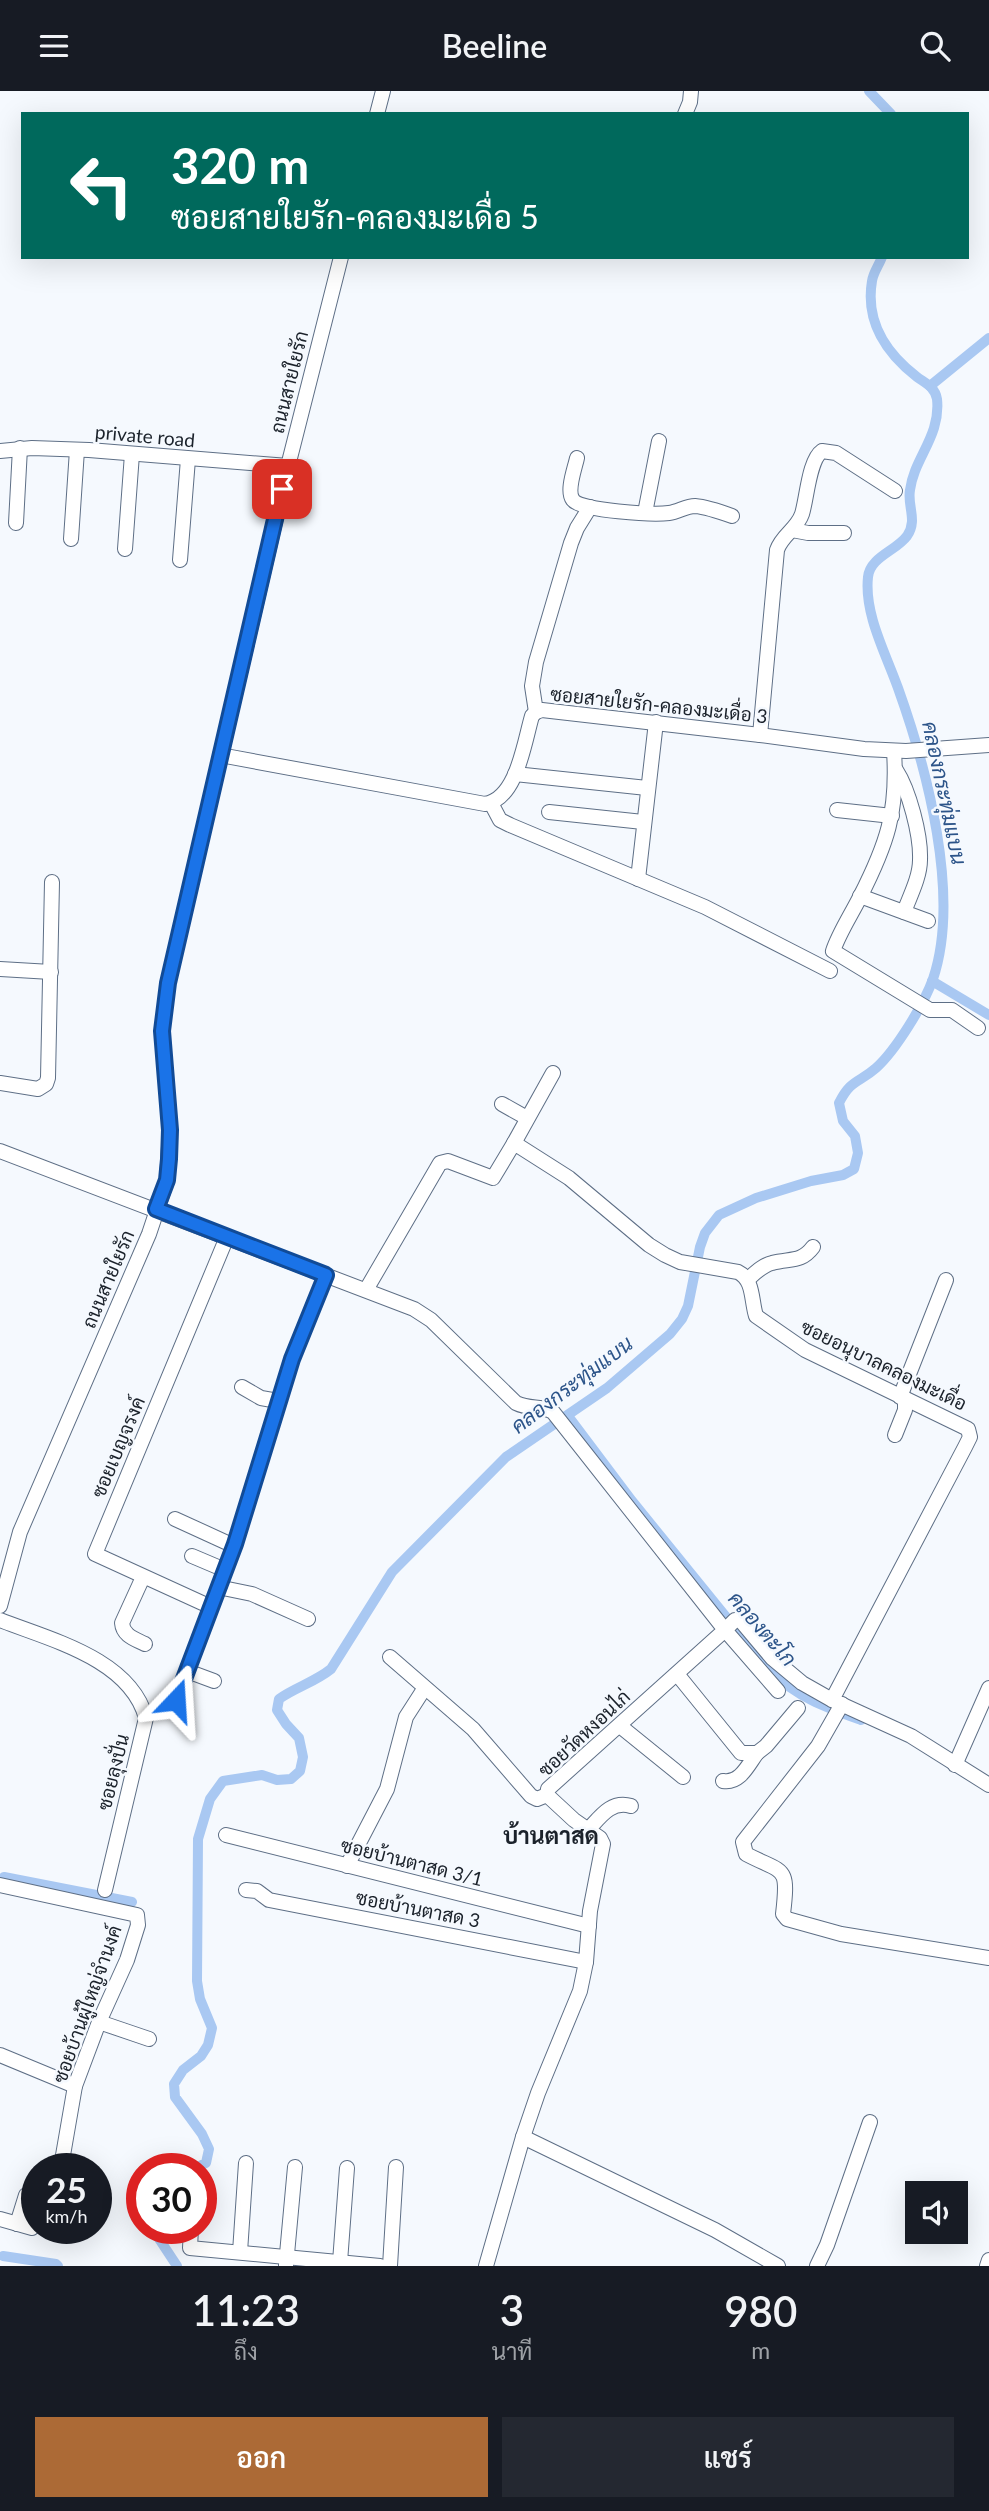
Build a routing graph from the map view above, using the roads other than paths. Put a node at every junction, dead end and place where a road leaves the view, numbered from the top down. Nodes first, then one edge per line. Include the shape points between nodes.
1 (383, 91) edge
2 (691, 91) edge
3 (378, 112) edge
4 (686, 112) edge
5 (340, 259) edge
6 (659, 441) dead end
7 (20, 448) junction
8 (77, 450) junction
9 (0, 451) edge
10 (132, 454) junction
11 (578, 458) dead end
12 (188, 459) junction
13 (288, 466) junction
14 (895, 491) dead end
15 (590, 507) junction
16 (645, 513) junction
17 (732, 516) dead end
18 (16, 523) dead end
19 (792, 530) junction
20 (844, 533) dead end
21 (71, 539) dead end
22 (125, 549) dead end
23 (180, 560) dead end
24 (536, 712) junction
25 (656, 722) junction
26 (760, 735) junction
27 (989, 745) edge
28 (900, 751) junction
29 (220, 755) junction
30 (895, 769) junction
31 (515, 774) junction
32 (647, 788) junction
33 (491, 803) junction
34 (837, 810) dead end
35 (548, 812) dead end
36 (892, 816) junction
37 (643, 823) junction
38 (638, 879) junction
39 (52, 882) dead end
40 (860, 897) junction
41 (904, 912) junction
42 (929, 921) dead end
43 (0, 969) edge
44 (830, 971) dead end
45 (51, 972) junction
46 (978, 1028) dead end
47 (554, 1073) dead end
48 (0, 1083) edge
49 (502, 1104) dead end
50 (527, 1118) junction
51 (514, 1143) junction
52 (0, 1151) edge
53 (156, 1209) junction
54 (228, 1237) junction
55 (813, 1247) dead end
56 (326, 1275) junction
57 (748, 1279) junction
58 (946, 1280) dead end
59 (366, 1290) junction
60 (242, 1387) dead end
61 (902, 1398) junction
62 (278, 1401) junction
63 (895, 1435) dead end
64 (175, 1519) dead end
65 (234, 1546) junction
66 (192, 1556) dead end
67 (225, 1570) junction
68 (143, 1577) junction
69 (218, 1587) junction
70 (0, 1606) edge
71 (211, 1607) junction
72 (308, 1619) dead end
73 (0, 1620) edge
74 (729, 1626) junction
75 (145, 1644) dead end
76 (390, 1657) dead end
77 (187, 1671) junction
78 (677, 1674) junction
79 (215, 1681) dead end
80 (989, 1688) edge
81 (424, 1689) junction
82 (778, 1691) dead end
83 (176, 1700) dead end
84 (837, 1707) junction
85 (798, 1708) dead end
86 (620, 1726) junction
87 (758, 1753) junction
88 (955, 1765) junction
89 (682, 1777) dead end
90 (723, 1781) dead end
91 (989, 1785) edge
92 (548, 1795) junction
93 (631, 1806) dead end
94 (588, 1830) junction
95 (226, 1835) dead end
96 (347, 1866) junction
97 (0, 1885) edge
98 (246, 1889) dead end
99 (105, 1890) dead end
100 (589, 1926) junction
101 (989, 1958) edge
102 (586, 1962) junction
103 (99, 2022) junction
104 (149, 2039) dead end
105 (0, 2055) edge
106 (75, 2086) junction
107 (870, 2122) dead end
108 (523, 2137) junction
109 (63, 2153) edge
110 (246, 2162) dead end
111 (295, 2167) dead end
112 (396, 2167) dead end
113 (347, 2168) dead end
114 (21, 2211) edge
115 (0, 2219) edge
116 (17, 2224) junction
117 (21, 2225) edge
118 (190, 2244) edge
119 (237, 2257) edge
120 (989, 2260) edge
121 (286, 2261) edge
122 (340, 2262) junction
123 (380, 2266) edge
124 (390, 2266) edge
125 (486, 2266) edge
126 (778, 2266) edge
127 (817, 2266) edge
128 (987, 2266) edge

1 - 3 street
2 - 4 street
5 - 13 street, ถนนสายใยรัก
6 - 16 street
7 - 8 street, private road
7 - 9 street, private road
7 - 18 street
8 - 10 street, private road
8 - 21 street
10 - 12 street, private road
10 - 22 street
11 - 15 street via 570,494 572,500
12 - 13 street, private road
12 - 23 street
13 - 29 street, ถนนสายใยรัก
14 - 19 street via 836,453 822,451 815,460 801,517
15 - 16 street
15 - 24 street via 571,543 536,662 531,686
16 - 17 street via 674,513 696,506
19 - 20 street
19 - 26 street via 777,550
24 - 25 street, ซอยสายใยรัก-คลองมะเดื่อ 3
24 - 31 street, ซอยสายใยรัก-คลองมะเดื่อ 3
25 - 26 street, ซอยสายใยรัก-คลองมะเดื่อ 3
25 - 32 street
26 - 28 street, ซอยสายใยรัก-คลองมะเดื่อ 3
27 - 28 street, ซอยสายใยรัก-คลองมะเดื่อ 3
28 - 30 street
29 - 33 street
29 - 53 street, ถนนสายใยรัก via 164,1007 170,1149 167,1180
30 - 36 street
30 - 41 street via 908,798 920,859
31 - 32 street
31 - 33 street, ซอยสายใยรัก-คลองมะเดื่อ 3 via 507,792
32 - 37 street
33 - 38 street via 500,820
34 - 36 street
35 - 37 street
36 - 40 street
37 - 38 street
38 - 44 street via 705,907
39 - 45 street
40 - 41 street
40 - 46 street via 833,951 930,1010 952,1010
41 - 42 street
43 - 45 street
45 - 48 street via 46,1084 38,1089
47 - 50 street
49 - 50 street
50 - 51 street
51 - 57 street via 569,1178 649,1245 680,1262 738,1272
51 - 59 street via 493,1178 448,1161 440,1163
52 - 53 street
53 - 54 street
53 - 70 street, ถนนสายใยรัก via 20,1532
54 - 56 street
54 - 68 street, ซอยเบญจรงค์ via 95,1552
55 - 57 street via 807,1255 771,1263
56 - 59 street
56 - 62 street
57 - 61 street, ซอยอนุบาลคลองมะเดื่อ via 756,1316 769,1327 804,1350
58 - 61 street
59 - 74 street via 431,1319 516,1403 553,1412
60 - 62 street
61 - 63 street via 905,1410
61 - 84 street, ซอยอนุบาลคลองมะเดื่อ via 963,1426 970,1437
62 - 65 street
64 - 65 street
65 - 67 street
66 - 67 street
67 - 69 street
68 - 71 street, ซอยเบญจรงค์
68 - 75 street via 122,1630
69 - 71 street
69 - 72 street via 252,1594
71 - 77 street
73 - 99 street, ซอยลุงปั่น via 105,1665 142,1703 146,1718
74 - 78 street, ซอยวัดหงอนไก่
74 - 82 street
74 - 84 street via 741,1621 772,1658
76 - 81 street
77 - 79 street
77 - 83 street
78 - 86 street, ซอยวัดหงอนไก่
78 - 87 street via 741,1752
80 - 88 street
81 - 92 street via 473,1729 531,1796
81 - 96 street via 406,1717 387,1789
84 - 88 street via 911,1736
84 - 101 street via 818,1746 743,1842 746,1854 777,1867 784,1878 786,1919 841,1934
85 - 87 street
86 - 89 street
86 - 92 street, ซอยวัดหงอนไก่ via 548,1789
87 - 90 street via 737,1780
88 - 91 street
92 - 94 street, ซอยวัดหงอนไก่
93 - 94 street via 613,1805
94 - 100 street, ซอยวัดหงอนไก่ via 603,1844
95 - 96 street, ซอยบ้านตาสด 3/1
96 - 100 street, ซอยบ้านตาสด 3/1
97 - 103 street, ซอยบ้านผู้ใหญ่จำนงค์ via 136,1915 138,1925 127,1960
98 - 102 street, ซอยบ้านตาสด 3 via 270,1900
100 - 102 street, ซอยวัดหงอนไก่
102 - 108 street, ซอยวัดหงอนไก่ via 578,1998
103 - 104 street
103 - 106 street, ซอยบ้านผู้ใหญ่จำนงค์
105 - 106 street
106 - 109 street, ซอยบ้านผู้ใหญ่จำนงค์
107 - 127 street
108 - 125 street, ซอยวัดหงอนไก่
108 - 126 street via 715,2230
110 - 119 street
111 - 121 street
112 - 124 street
113 - 122 street
114 - 116 street
115 - 116 street
116 - 117 street
118 - 119 street via 190,2248
119 - 121 street
120 - 128 street
121 - 122 street
122 - 123 street

